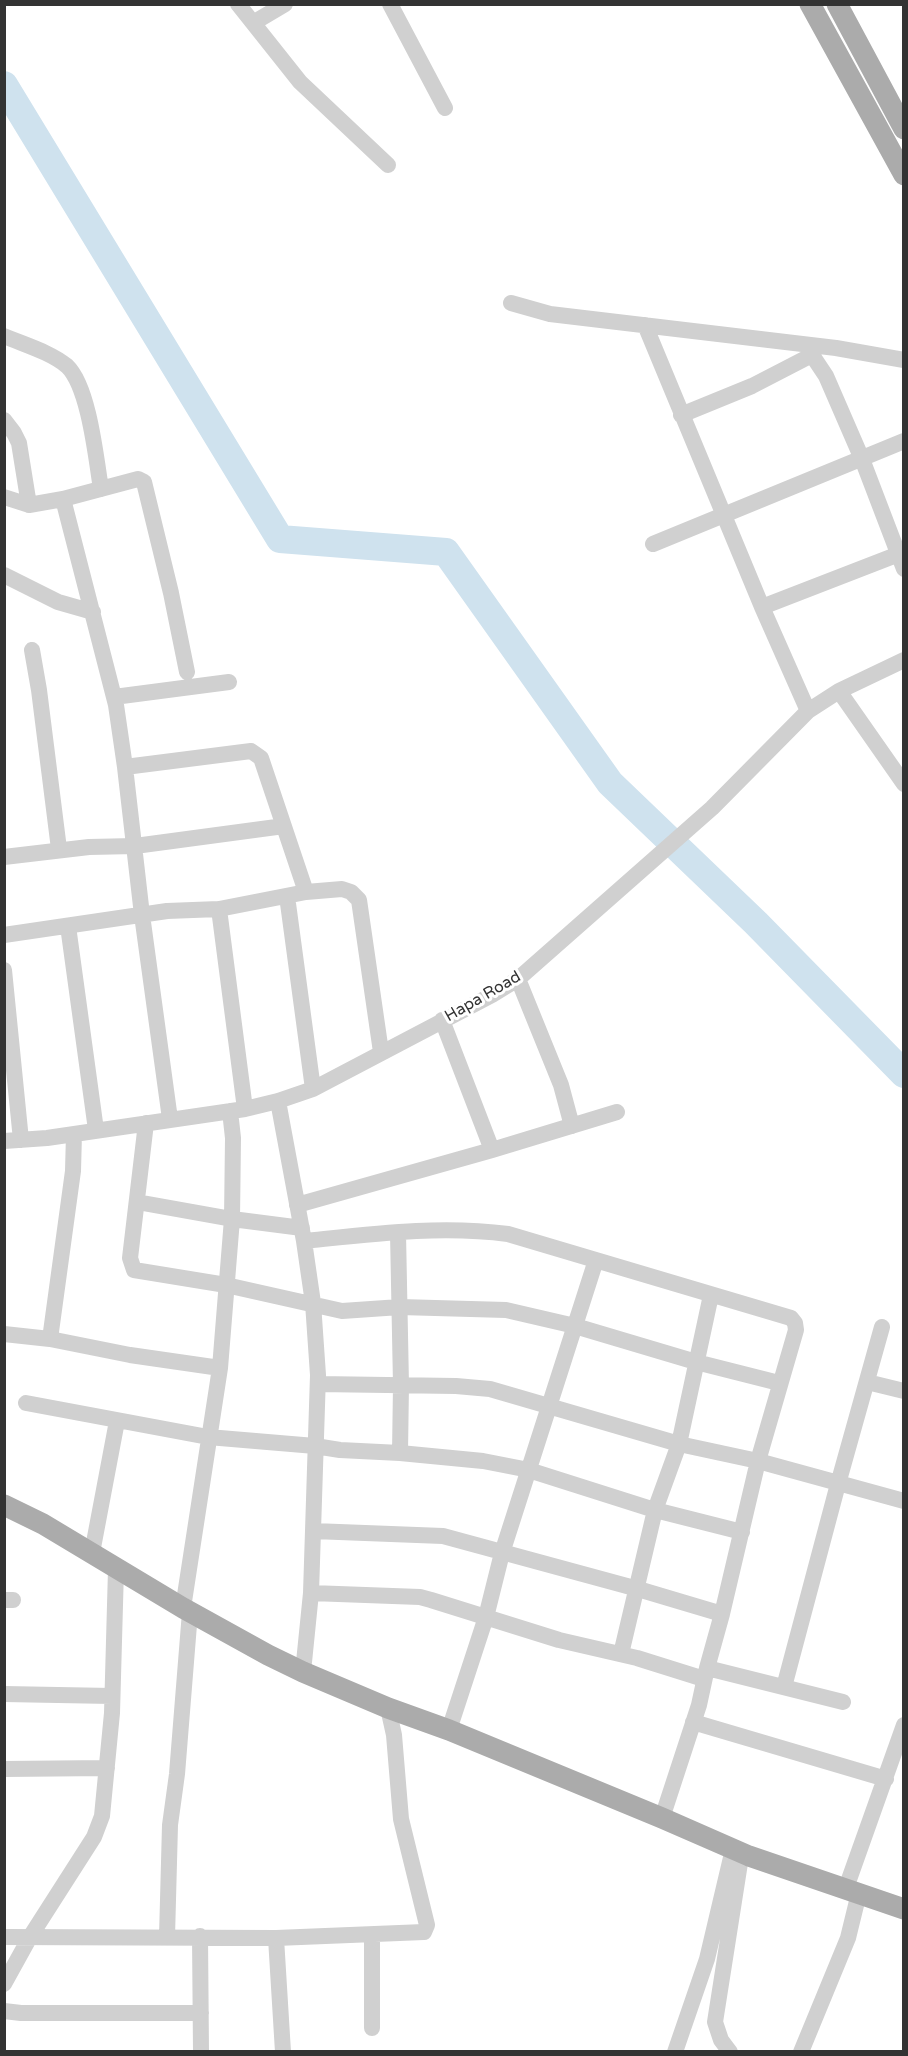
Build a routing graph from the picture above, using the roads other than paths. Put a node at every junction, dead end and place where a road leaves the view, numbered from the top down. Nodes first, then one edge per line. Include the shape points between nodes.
1 (238, 4) edge
2 (285, 4) edge
3 (390, 4) edge
4 (810, 4) edge
5 (837, 4) edge
6 (253, 23) junction
7 (445, 108) dead end
8 (903, 129) edge
9 (388, 165) dead end
10 (903, 175) edge
11 (511, 303) dead end
12 (645, 326) junction
13 (4, 336) edge
14 (808, 350) junction
15 (903, 360) edge
16 (681, 415) junction
17 (4, 420) edge
18 (903, 441) edge
19 (862, 459) junction
20 (101, 489) junction
21 (4, 497) edge
22 (63, 499) junction
23 (30, 505) junction
24 (723, 514) junction
25 (653, 544) dead end
26 (902, 558) edge
27 (4, 575) edge
28 (762, 608) junction
29 (93, 612) junction
30 (32, 650) dead end
31 (903, 660) edge
32 (187, 672) dead end
33 (229, 682) dead end
34 (838, 691) junction
35 (114, 697) junction
36 (808, 711) junction
37 (125, 767) junction
38 (903, 784) edge
39 (284, 826) junction
40 (135, 846) junction
41 (59, 849) junction
42 (4, 857) edge
43 (306, 892) junction
44 (287, 896) junction
45 (219, 909) junction
46 (142, 915) junction
47 (68, 927) junction
48 (4, 936) edge
49 (4, 970) edge
50 (518, 979) junction
51 (442, 1020) junction
52 (8, 1046) edge
53 (381, 1052) junction
54 (313, 1089) junction
55 (278, 1101) junction
56 (238, 1110) junction
57 (617, 1112) dead end
58 (170, 1119) junction
59 (146, 1123) junction
60 (572, 1126) junction
61 (96, 1130) junction
62 (74, 1134) junction
63 (9, 1143) edge
64 (492, 1150) junction
65 (137, 1202) junction
66 (297, 1204) junction
67 (232, 1219) junction
68 (398, 1233) junction
69 (303, 1234) junction
70 (596, 1260) junction
71 (226, 1285) junction
72 (711, 1295) junction
73 (313, 1304) junction
74 (400, 1307) junction
75 (575, 1326) junction
76 (882, 1327) dead end
77 (4, 1334) edge
78 (50, 1339) junction
79 (696, 1362) junction
80 (220, 1368) junction
81 (867, 1382) junction
82 (779, 1383) junction
83 (318, 1384) junction
84 (402, 1385) junction
85 (903, 1391) edge
86 (26, 1403) dead end
87 (549, 1406) junction
88 (117, 1421) junction
89 (210, 1437) junction
90 (679, 1444) junction
91 (315, 1446) junction
92 (400, 1453) junction
93 (758, 1461) junction
94 (529, 1470) junction
95 (838, 1484) junction
96 (903, 1501) edge
97 (4, 1505) edge
98 (655, 1510) junction
99 (313, 1531) junction
100 (742, 1532) junction
101 (92, 1553) junction
102 (502, 1553) junction
103 (116, 1569) junction
104 (638, 1589) junction
105 (311, 1593) junction
106 (187, 1610) junction
107 (722, 1614) junction
108 (486, 1617) junction
109 (621, 1654) junction
110 (303, 1672) junction
111 (705, 1674) junction
112 (784, 1687) junction
113 (4, 1694) edge
114 (112, 1696) junction
115 (843, 1702) dead end
116 (388, 1708) junction
117 (693, 1722) junction
118 (903, 1725) edge
119 (449, 1730) junction
120 (4, 1768) edge
121 (107, 1768) junction
122 (886, 1779) junction
123 (662, 1818) junction
124 (738, 1851) junction
125 (852, 1891) junction
126 (903, 1909) edge
127 (372, 1935) junction
128 (200, 1936) junction
129 (4, 1937) edge
130 (30, 1937) junction
131 (167, 1937) junction
132 (276, 1938) junction
133 (4, 1984) edge
134 (4, 2011) edge
135 (201, 2013) junction
136 (372, 2028) dead end
137 (201, 2052) edge
138 (282, 2052) edge
139 (675, 2052) edge
140 (730, 2052) edge
141 (801, 2052) edge

1 - 6 street
2 - 6 street
3 - 7 street
4 - 10 main road
5 - 8 main road
6 - 9 street via 300,82
11 - 12 street via 550,314
12 - 14 street
12 - 16 street
13 - 20 street via 55,358 77,379 87,409
14 - 15 street via 836,348
14 - 16 street via 752,386
14 - 19 street via 826,376
16 - 24 street
17 - 23 street via 19,443
18 - 19 street
19 - 24 street
19 - 26 street
20 - 22 street
20 - 32 street via 138,479 145,483
21 - 23 street
22 - 23 street
22 - 29 street
24 - 25 street
24 - 28 street
26 - 28 street
27 - 29 street via 58,602
28 - 36 street
29 - 35 street
30 - 41 street
31 - 34 street, Hapa Road
33 - 35 street
34 - 36 street, Hapa Road
34 - 38 street
35 - 37 street
36 - 50 street, Hapa Road via 712,808
37 - 39 street via 250,750 261,758
37 - 40 street
39 - 40 street
39 - 43 street
40 - 41 street
40 - 46 street
41 - 42 street
43 - 44 street
43 - 53 street via 342,889 359,900
44 - 45 street
44 - 54 street
45 - 46 street
45 - 56 street
46 - 47 street
46 - 58 street
47 - 48 street
47 - 61 street
49 - 52 street
50 - 51 street, Hapa Road
50 - 60 street via 561,1085
51 - 53 street, Hapa Road
51 - 64 street
52 - 63 street
53 - 54 street, Hapa Road
54 - 55 street, Hapa Road
55 - 56 street, Hapa Road
55 - 66 street
56 - 58 street, Hapa Road
56 - 67 street via 233,1138
57 - 60 street
58 - 59 street, Hapa Road
59 - 61 street, Hapa Road
59 - 65 street
60 - 64 street
61 - 62 street, Hapa Road
62 - 63 street, Hapa Road
62 - 78 street via 73,1171
64 - 66 street
65 - 67 street
65 - 71 street via 129,1262 134,1270
66 - 69 street
67 - 69 street
67 - 71 street
68 - 69 street
68 - 70 street via 443,1229 508,1234
68 - 74 street
69 - 73 street
70 - 72 street
70 - 75 street
71 - 73 street
71 - 80 street
72 - 79 street
72 - 82 street via 791,1318 795,1323
73 - 74 street via 342,1311
73 - 83 street
74 - 75 street via 506,1310
74 - 84 street
75 - 79 street
75 - 87 street
76 - 81 street
77 - 78 street
78 - 80 street
79 - 82 street
79 - 90 street
80 - 89 street
81 - 85 street
81 - 95 street
82 - 93 street
83 - 84 street
83 - 91 street
84 - 87 street via 490,1389
84 - 92 street
86 - 88 street
87 - 90 street
87 - 94 street
88 - 89 street
88 - 101 street
89 - 91 street
89 - 106 street
90 - 93 street
90 - 98 street
91 - 92 street
91 - 99 street
92 - 94 street
93 - 95 street
93 - 100 street
94 - 98 street
94 - 102 street
95 - 96 street
95 - 112 street
97 - 101 main road
98 - 100 street
98 - 104 street
99 - 102 street via 443,1536
99 - 105 street
100 - 107 street
101 - 103 main road
102 - 104 street
102 - 108 street
103 - 106 main road
103 - 114 street
104 - 107 street
104 - 109 street
105 - 108 street via 420,1598
105 - 110 street
106 - 110 main road
106 - 131 street
107 - 111 street
108 - 109 street
108 - 119 street
109 - 111 street
110 - 116 main road
111 - 112 street
111 - 117 street
112 - 115 street
113 - 114 street
114 - 121 street
116 - 119 main road
116 - 127 street via 394,1735 400,1819 428,1924 421,1933
117 - 122 street
117 - 123 street
118 - 122 street
119 - 123 main road
120 - 121 street
121 - 130 street via 102,1816 94,1837
122 - 125 street
123 - 124 main road
124 - 125 main road
124 - 139 street
124 - 140 street via 716,2022 721,2040
125 - 126 main road
125 - 141 street via 848,1938
127 - 132 street
127 - 136 street
128 - 131 street
128 - 132 street
128 - 135 street
129 - 130 street
130 - 131 street
130 - 133 street
132 - 138 street
134 - 135 street
135 - 137 street

